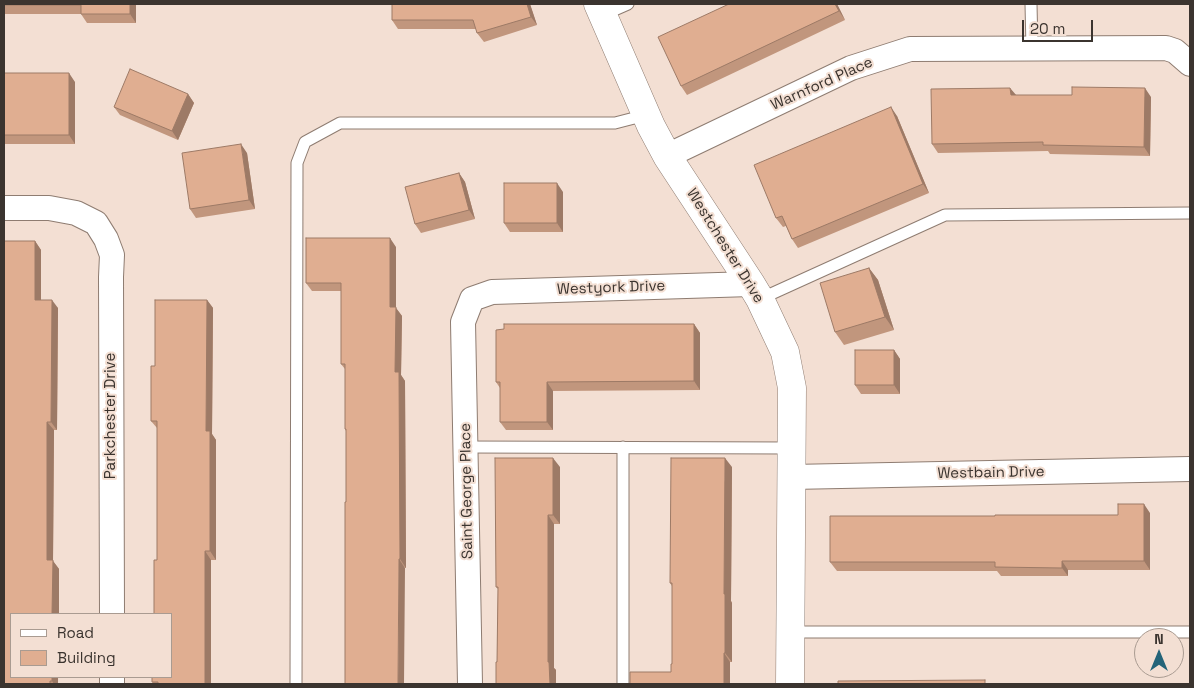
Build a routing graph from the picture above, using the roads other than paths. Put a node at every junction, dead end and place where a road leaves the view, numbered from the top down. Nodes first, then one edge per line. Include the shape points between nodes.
1 (628, 4) edge
2 (1031, 4) edge
3 (601, 9) edge
4 (1032, 49) junction
5 (1190, 64) edge
6 (646, 115) junction
7 (667, 156) junction
8 (4, 208) edge
9 (1190, 213) edge
10 (756, 292) junction
11 (472, 299) joint
12 (466, 447) junction
13 (623, 447) junction
14 (791, 448) junction
15 (1190, 469) edge
16 (791, 477) junction
17 (112, 613) edge
18 (791, 632) junction
19 (1190, 632) edge
20 (296, 684) edge
21 (470, 684) edge
22 (623, 684) edge
23 (790, 684) edge

1 - 3 lane
2 - 4 lane
3 - 6 street, Westchester Drive
4 - 5 street, Warnford Place via 1166,48
4 - 7 street, Warnford Place via 910,49 851,68
6 - 7 street, Westchester Drive
6 - 20 lane via 615,122 340,122 305,142 297,163
7 - 10 street, Westchester Drive
8 - 17 street, Parkchester Drive via 49,208 76,213 96,223 112,255
9 - 10 lane via 945,215
10 - 11 street, Westyork Drive via 492,292
10 - 14 street, Westchester Drive via 785,352 792,388
11 - 12 street, Saint George Place via 463,322
12 - 13 lane
12 - 21 street, Saint George Place
13 - 14 lane
13 - 22 lane
14 - 16 street, Westchester Drive
15 - 16 street, Westbain Drive
16 - 18 street, Westchester Drive
18 - 19 lane
18 - 23 street, Westchester Drive

